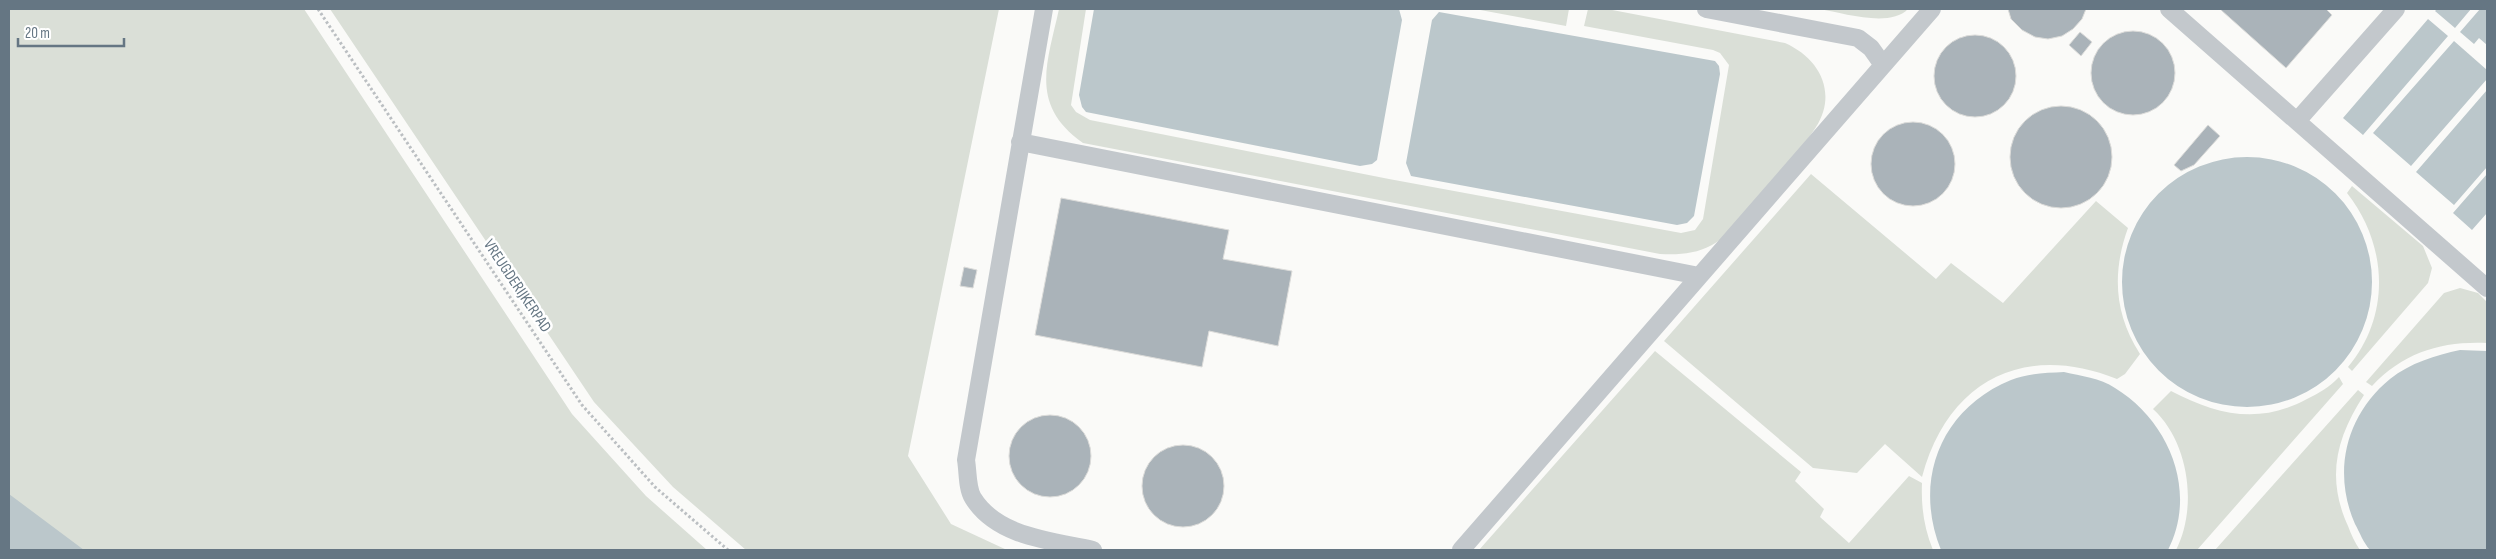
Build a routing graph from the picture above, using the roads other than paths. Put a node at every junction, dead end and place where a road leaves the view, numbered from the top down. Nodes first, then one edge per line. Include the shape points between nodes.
1 (1044, 9) edge
2 (1706, 9) edge
3 (1932, 9) edge
4 (2169, 9) edge
5 (2396, 9) edge
6 (1882, 65) junction
7 (2297, 121) junction
8 (1020, 142) junction
9 (1699, 276) junction
10 (2487, 288) edge
11 (1093, 550) edge
12 (1461, 550) edge

1 - 8 lane
2 - 6 lane via 1858,38 1871,48
3 - 6 lane
4 - 7 lane
5 - 7 lane
6 - 9 lane
7 - 10 lane
8 - 9 lane
8 - 11 lane via 966,460 972,497 992,521 1030,536
9 - 12 lane

